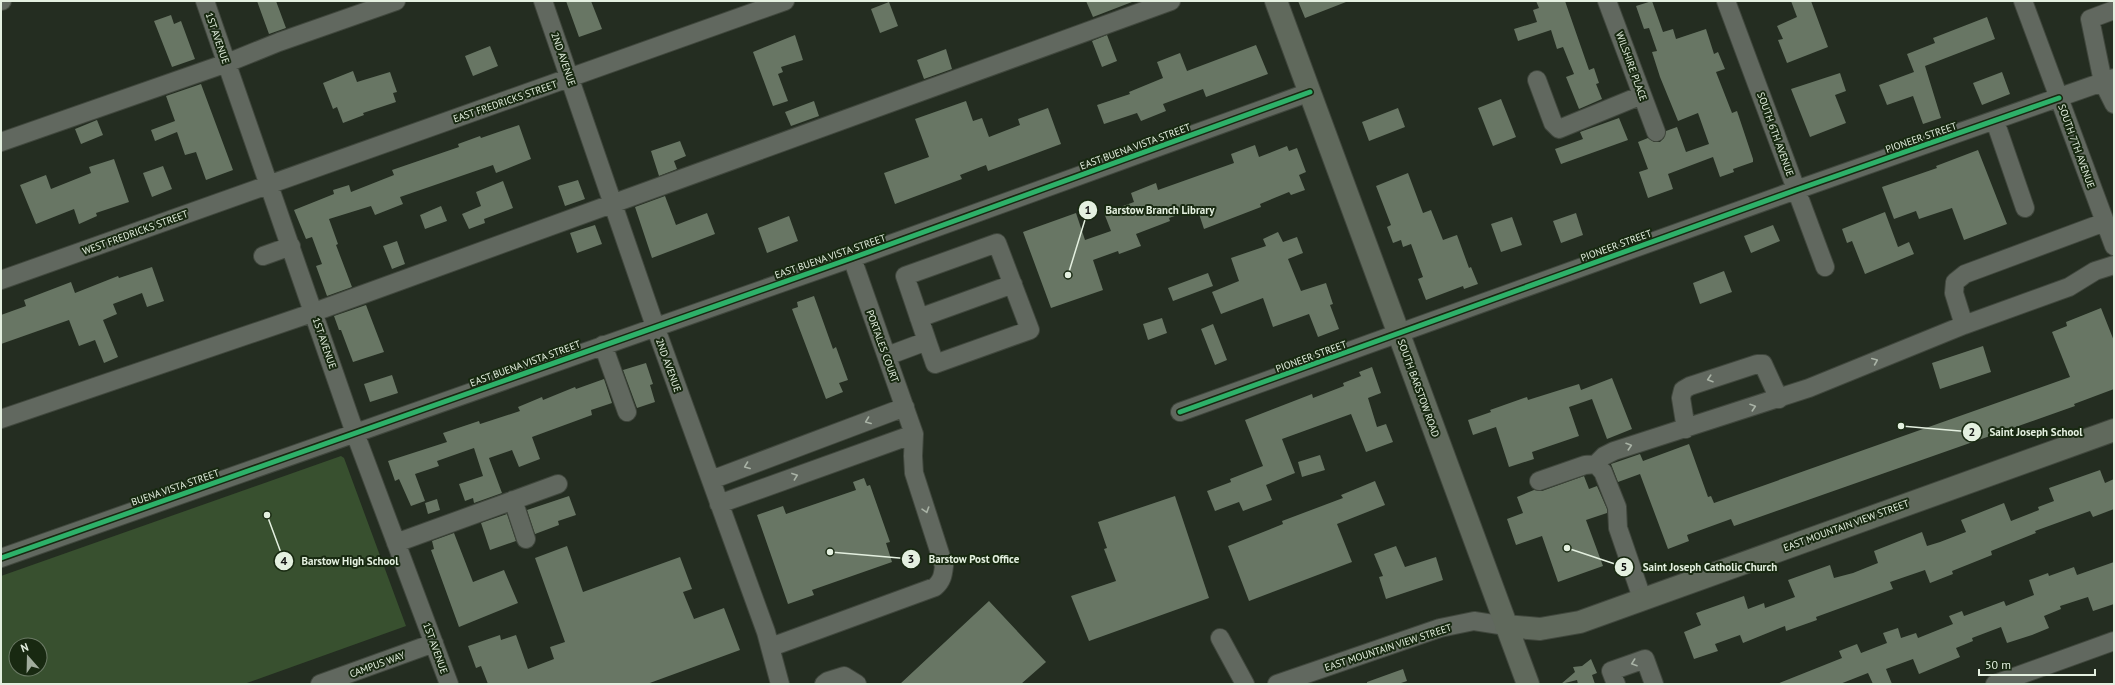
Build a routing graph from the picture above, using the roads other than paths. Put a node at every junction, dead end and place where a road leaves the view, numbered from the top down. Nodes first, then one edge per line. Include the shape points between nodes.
1 (205, 1) edge
2 (396, 1) edge
3 (543, 1) edge
4 (785, 1) edge
5 (1171, 1) edge
6 (1276, 1) edge
7 (1607, 1) edge
8 (1726, 1) edge
9 (2023, 1) edge
10 (2114, 10) edge
11 (227, 63) junction
12 (571, 78) junction
13 (1537, 80) dead end
14 (2108, 80) edge
15 (1310, 92) junction
16 (1642, 95) junction
17 (2059, 98) junction
18 (2114, 104) edge
19 (1996, 121) junction
20 (1656, 132) dead end
21 (1, 142) edge
22 (269, 184) junction
23 (1796, 190) junction
24 (612, 203) junction
25 (2025, 208) dead end
26 (2105, 222) junction
27 (291, 246) junction
28 (2114, 246) edge
29 (263, 256) dead end
30 (852, 258) junction
31 (2114, 265) edge
32 (1825, 267) dead end
33 (1, 280) edge
34 (1013, 284) junction
35 (314, 312) junction
36 (919, 318) junction
37 (1964, 324) junction
38 (655, 326) junction
39 (1399, 334) junction
40 (927, 341) junction
41 (603, 345) junction
42 (887, 356) junction
43 (1779, 399) junction
44 (905, 407) junction
45 (626, 412) dead end
46 (1180, 412) dead end
47 (1, 420) edge
48 (1686, 429) junction
49 (2114, 430) edge
50 (355, 433) junction
51 (914, 434) junction
52 (1596, 464) junction
53 (711, 480) junction
54 (1539, 481) dead end
55 (558, 484) dead end
56 (513, 500) junction
57 (719, 504) junction
58 (526, 539) dead end
59 (396, 543) junction
60 (1, 558) edge
61 (1642, 598) junction
62 (1506, 626) junction
63 (1220, 638) dead end
64 (2114, 641) edge
65 (434, 643) junction
66 (771, 647) junction
67 (1317, 677) edge
68 (320, 684) edge
69 (449, 684) edge
70 (780, 684) edge
71 (824, 684) edge
72 (857, 684) edge
73 (1245, 684) edge
74 (1277, 684) edge
75 (1528, 684) edge
76 (1616, 684) edge
77 (1654, 684) edge
78 (1995, 684) edge

1 - 11 street, 1ST AVENUE
2 - 11 street
3 - 12 street, 2ND AVENUE
4 - 12 street, EAST FREDRICKS STREET
5 - 24 street
6 - 15 main road, SOUTH BARSTOW ROAD
7 - 16 street, WILSHIRE PLACE
8 - 23 street, SOUTH 6TH AVENUE
9 - 17 street, SOUTH 7TH AVENUE
10 - 14 street via 2090,19
11 - 21 street
11 - 22 street, 1ST AVENUE
12 - 22 street, EAST FREDRICKS STREET
12 - 24 street, 2ND AVENUE
13 - 16 street via 1552,123 1559,129
14 - 17 street, PIONEER STREET
14 - 18 street
15 - 30 street, EAST BUENA VISTA STREET
15 - 39 main road, SOUTH BARSTOW ROAD
16 - 20 street, WILSHIRE PLACE
17 - 19 street, PIONEER STREET
17 - 26 street, SOUTH 7TH AVENUE
19 - 23 street, PIONEER STREET
19 - 25 street
22 - 27 street, 1ST AVENUE
22 - 33 street, WEST FREDRICKS STREET
23 - 32 street, SOUTH 6TH AVENUE
23 - 39 street, PIONEER STREET
24 - 35 street
24 - 38 street, 2ND AVENUE
26 - 28 street, SOUTH 7TH AVENUE
26 - 37 street via 1965,274 1955,282 1954,292
27 - 29 street
27 - 35 street, 1ST AVENUE
30 - 38 street, EAST BUENA VISTA STREET
30 - 42 street, PORTALES COURT
31 - 37 street via 2095,271 2069,287
34 - 36 street
34 - 36 street via 997,243 905,276
34 - 40 street via 1030,330 935,364
35 - 47 street
35 - 50 street, 1ST AVENUE
36 - 40 street
43 -> 37 street
38 - 41 street, EAST BUENA VISTA STREET
38 - 53 street, 2ND AVENUE
39 - 46 street, PIONEER STREET
39 - 62 main road, SOUTH BARSTOW ROAD
40 - 42 street
41 - 45 street
41 - 50 street, EAST BUENA VISTA STREET
42 - 44 street, PORTALES COURT
48 -> 43 street
43 -> 48 street via 1763,364 1757,364 1683,390 1681,398
44 - 51 street, PORTALES COURT
44 -> 53 street
52 -> 48 street via 1614,451
49 - 61 main road, EAST MOUNTAIN VIEW STREET
50 - 59 street, 1ST AVENUE
50 - 60 street, BUENA VISTA STREET
57 -> 51 street
51 -> 66 street via 914,473 944,566 941,582 935,587
52 - 54 street via 1585,465
52 - 61 street via 1603,472 1617,508 1618,528
53 - 57 street, 2ND AVENUE
55 - 56 street
56 - 58 street
56 - 59 street
57 - 66 street, 2ND AVENUE
59 - 65 street, 1ST AVENUE
61 - 62 main road, EAST MOUNTAIN VIEW STREET via 1580,622 1540,629
62 - 67 street, EAST MOUNTAIN VIEW STREET via 1474,621 1440,628
62 - 75 main road, SOUTH BARSTOW ROAD
63 - 73 street
64 - 78 street
65 - 68 street, CAMPUS WAY
65 - 69 street, 1ST AVENUE
66 - 70 street, 2ND AVENUE
67 - 74 street, EAST MOUNTAIN VIEW STREET
71 - 72 street via 844,676
77 -> 76 street via 1645,659 1611,671

